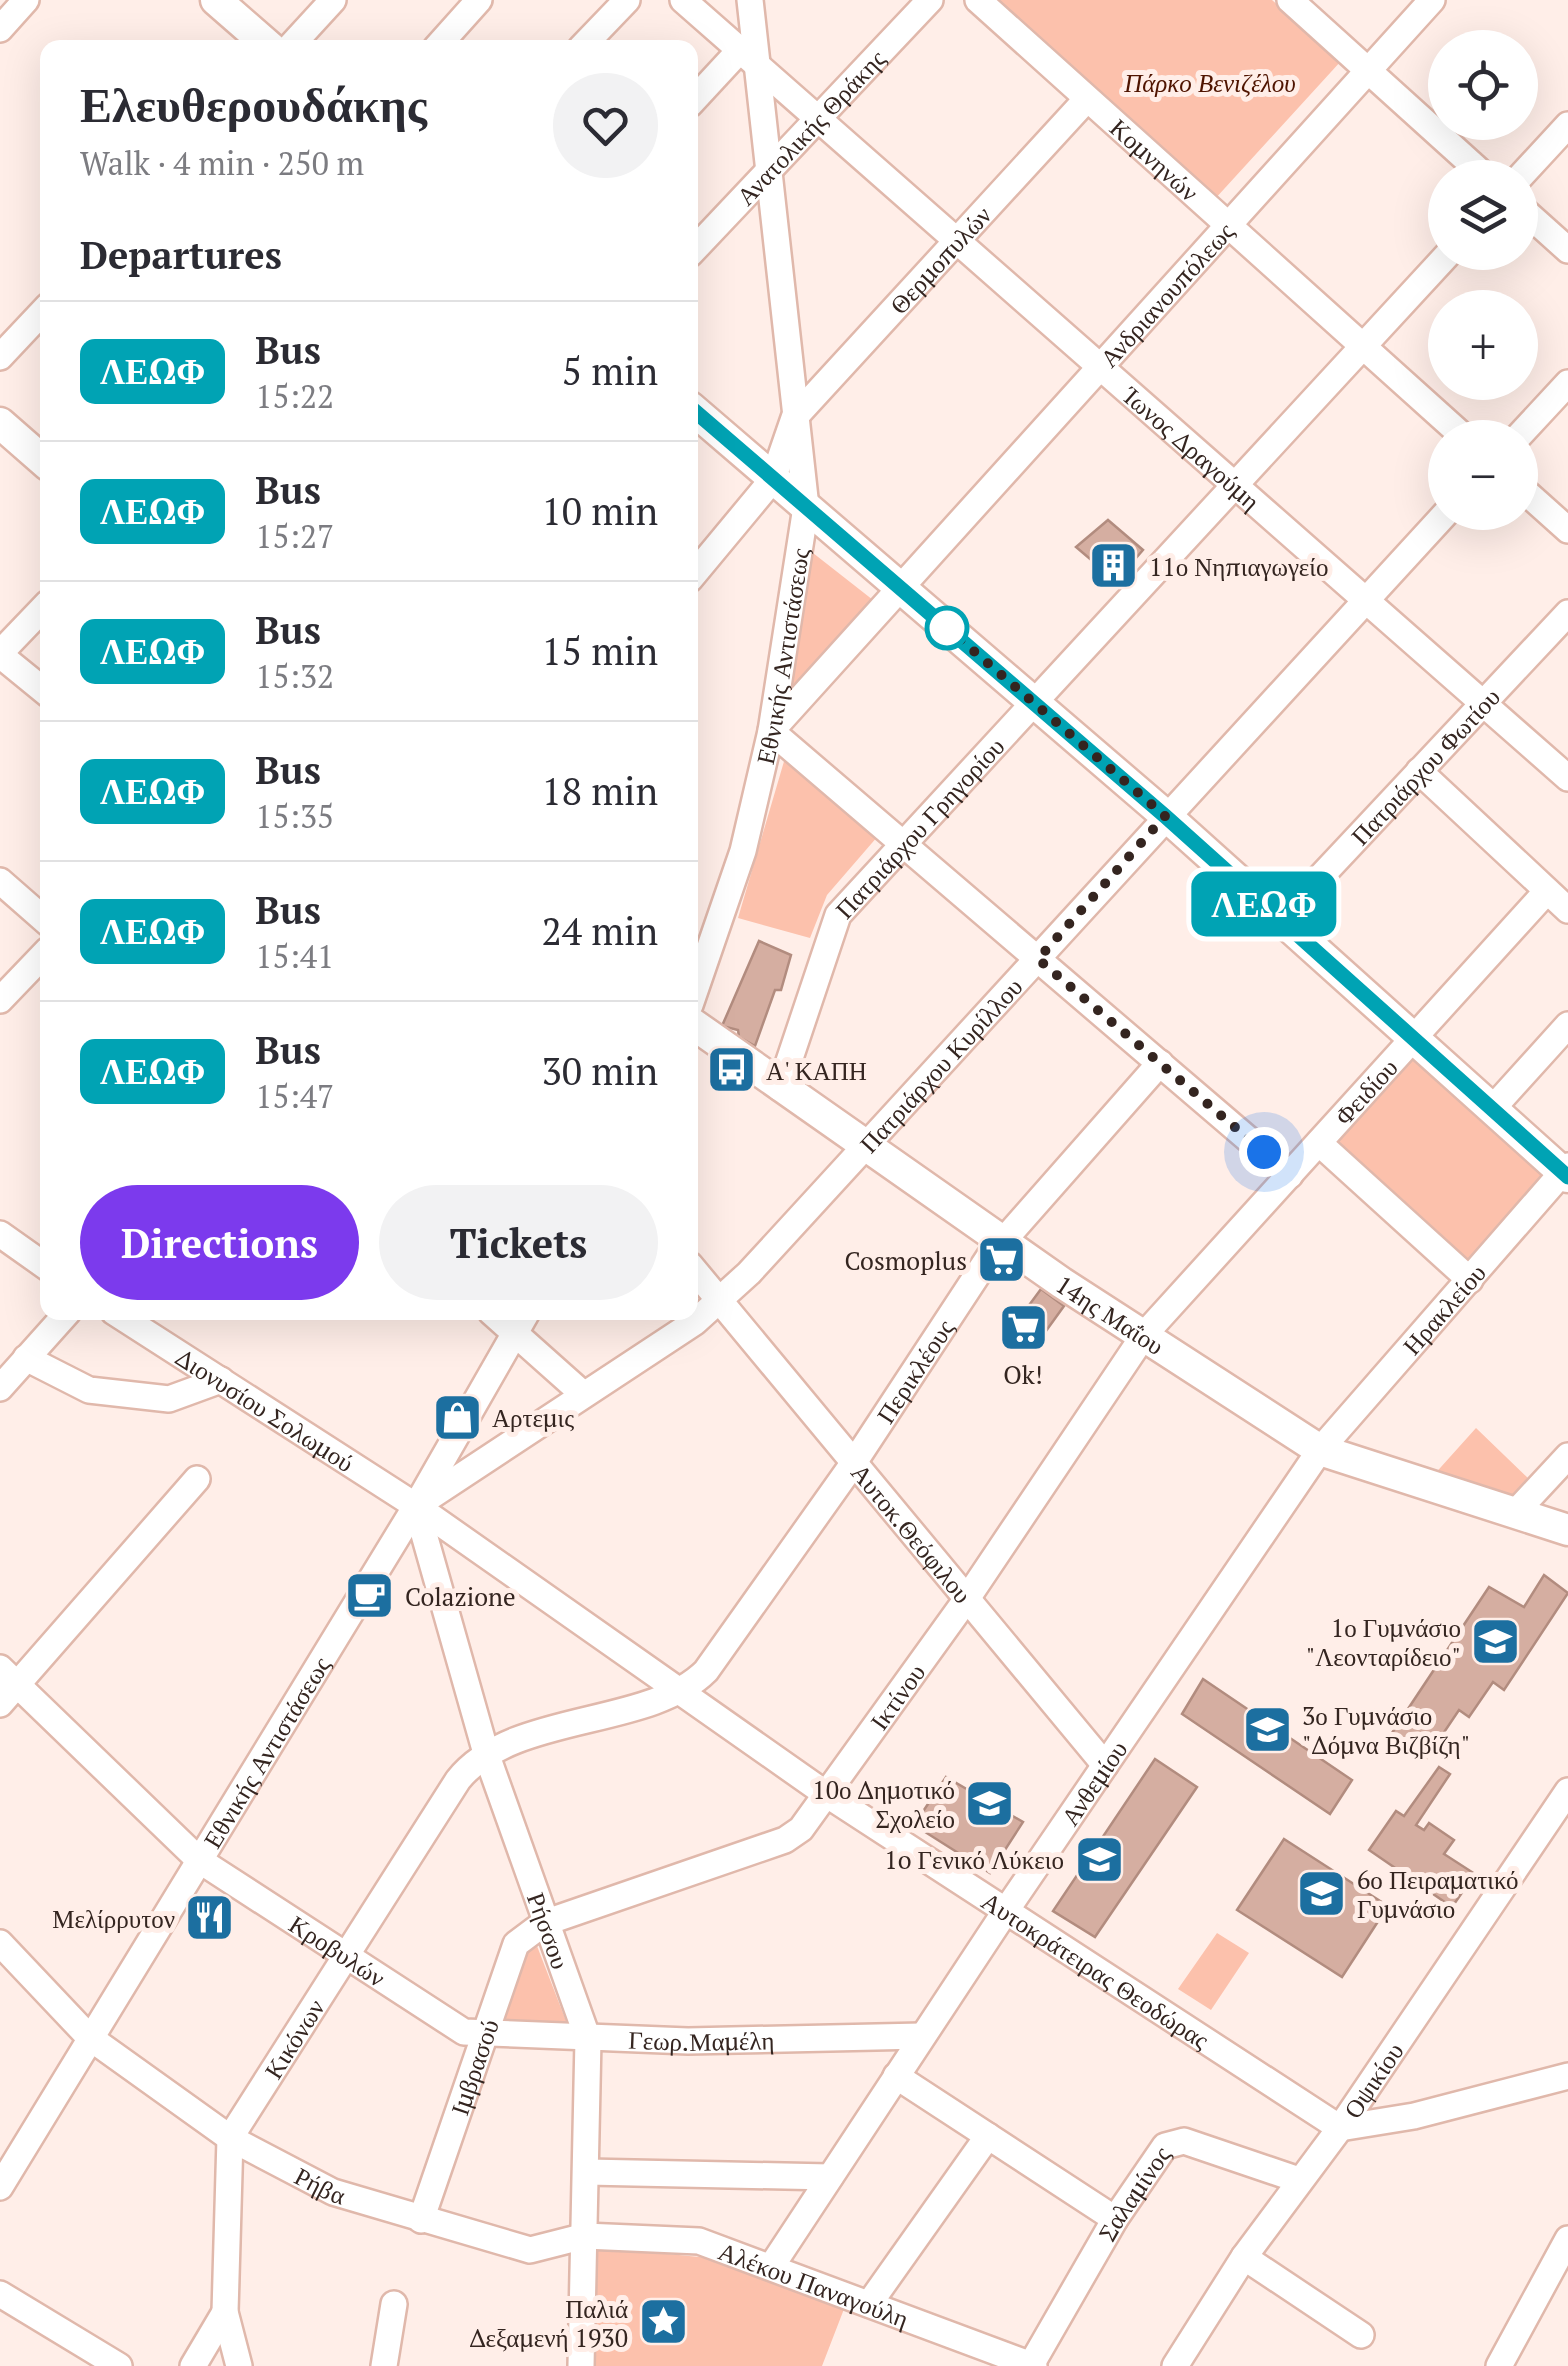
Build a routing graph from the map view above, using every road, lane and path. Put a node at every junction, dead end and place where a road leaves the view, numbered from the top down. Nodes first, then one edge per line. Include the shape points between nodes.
1 (26, 0) edge
2 (216, 0) edge
3 (332, 0) edge
4 (479, 0) edge
5 (627, 0) edge
6 (683, 0) edge
7 (750, 0) edge
8 (930, 0) edge
9 (978, 0) edge
10 (1290, 0) edge
11 (1432, 0) edge
12 (0, 29) edge
13 (262, 40) edge
14 (296, 40) edge
15 (443, 40) edge
16 (589, 40) edge
17 (748, 56) junction
18 (1369, 70) junction
19 (698, 97) edge
20 (1086, 100) junction
21 (817, 116) junction
22 (1568, 125) edge
23 (1467, 160) edge
24 (1536, 160) edge
25 (767, 170) junction
26 (698, 221) edge
27 (1538, 223) edge
28 (1229, 225) junction
29 (710, 232) junction
30 (958, 240) junction
31 (698, 245) edge
32 (1568, 250) edge
33 (1434, 270) edge
34 (40, 314) edge
35 (1364, 346) junction
36 (0, 357) edge
37 (1101, 366) junction
38 (1568, 383) edge
39 (698, 415) edge
40 (794, 418) junction
41 (1445, 420) edge
42 (1534, 420) edge
43 (0, 423) edge
44 (40, 457) edge
45 (773, 479) junction
46 (1236, 484) junction
47 (1538, 503) edge
48 (806, 507) junction
49 (1430, 530) edge
50 (1568, 530) edge
51 (698, 569) edge
52 (901, 588) junction
53 (1366, 600) junction
54 (40, 612) edge
55 (1568, 613) edge
56 (1558, 642) edge
57 (0, 654) edge
58 (40, 687) edge
59 (1482, 703) junction
60 (1035, 704) junction
61 (771, 731) junction
62 (1420, 771) junction
63 (1568, 778) edge
64 (1165, 816) junction
65 (904, 844) junction
66 (0, 881) edge
67 (1547, 892) junction
68 (1568, 910) edge
69 (40, 916) edge
70 (1281, 918) junction
71 (40, 958) edge
72 (1038, 959) junction
73 (698, 982) edge
74 (0, 1000) edge
75 (1568, 1025) edge
76 (698, 1028) edge
77 (1413, 1036) junction
78 (1160, 1063) junction
79 (780, 1088) junction
80 (1492, 1108) junction
81 (1319, 1142) junction
82 (863, 1146) junction
83 (1566, 1172) edge
84 (1290, 1175) junction
85 (0, 1234) edge
86 (1002, 1242) junction
87 (40, 1262) edge
88 (698, 1275) edge
89 (1470, 1280) junction
90 (719, 1301) junction
91 (698, 1319) edge
92 (61, 1320) edge
93 (127, 1320) edge
94 (697, 1320) edge
95 (521, 1323) edge
96 (1144, 1335) junction
97 (26, 1358) junction
98 (221, 1380) junction
99 (0, 1388) edge
100 (583, 1394) junction
101 (1320, 1450) junction
102 (1568, 1456) edge
103 (855, 1461) junction
104 (196, 1479) dead end
105 (416, 1506) junction
106 (1514, 1514) junction
107 (1568, 1530) edge
108 (966, 1600) junction
109 (0, 1668) edge
110 (683, 1691) junction
111 (9, 1696) edge
112 (486, 1753) junction
113 (1105, 1766) junction
114 (1568, 1790) edge
115 (826, 1794) junction
116 (199, 1860) junction
117 (1007, 1909) junction
118 (544, 1923) junction
119 (0, 1943) edge
120 (345, 1956) junction
121 (481, 2035) junction
122 (922, 2036) junction
123 (90, 2037) junction
124 (588, 2039) junction
125 (896, 2076) junction
126 (1568, 2076) edge
127 (1340, 2128) junction
128 (988, 2136) junction
129 (230, 2138) junction
130 (587, 2172) junction
131 (830, 2177) junction
132 (1298, 2180) junction
133 (0, 2186) edge
134 (1115, 2219) junction
135 (421, 2220) junction
136 (586, 2236) junction
137 (1568, 2239) edge
138 (1244, 2257) junction
139 (771, 2266) junction
140 (0, 2294) edge
141 (394, 2304) dead end
142 (870, 2304) junction
143 (226, 2312) junction
144 (1361, 2336) dead end
145 (1032, 2365) edge
146 (120, 2366) edge
147 (193, 2366) edge
148 (240, 2366) edge
149 (384, 2366) edge
150 (580, 2366) edge
151 (1175, 2366) edge
152 (1499, 2366) edge

1 - 12 street
2 - 13 main road
3 - 14 street
4 - 15 street
5 - 16 street
6 - 17 street
7 - 17 street, Εθνικής Αντιστάσεως
8 - 21 street, Ανατολικής Θράκης
9 - 20 street, Κομνηνών
10 - 18 street
11 - 18 street, Ανδριανουπόλεως
17 - 19 street
17 - 21 street, Ίωνος Δραγούμη
17 - 25 street, Εθνικής Αντιστάσεως
18 - 23 street
18 - 28 street, Ανδριανουπόλεως
20 - 28 street, Κομνηνών
20 - 30 street, Θερμοπυλών
21 - 25 street, Ανατολικής Θράκης
21 - 30 street, Ίωνος Δραγούμη
22 - 24 street
25 - 29 street, Ανατολικής Θράκης
25 - 40 street, Εθνικής Αντιστάσεως
26 - 29 street
27 - 32 street
28 - 35 street, Κομνηνών
28 - 37 street, Ανδριανουπόλεως
29 - 31 street, Ανατολικής Θράκης
30 - 37 street, Ίωνος Δραγούμη
30 - 40 street, Θερμοπυλών
33 - 35 street, Πατριάρχου Γρηγορίου
34 - 36 street
35 - 41 street, Κομνηνών
35 - 46 street, Πατριάρχου Γρηγορίου
37 - 46 street, Ίωνος Δραγούμη
37 - 52 street, Ανδριανουπόλεως
38 - 42 street
39 - 45 main road
40 - 45 street
40 - 48 street, Εθνικής Αντιστάσεως
43 - 44 main road
45 - 48 main road
45 - 51 street
46 - 53 street, Ίωνος Δραγούμη
46 - 60 street, Πατριάρχου Γρηγορίου
47 - 50 street
48 - 52 main road
48 - 61 street, Εθνικής Αντιστάσεως
49 - 53 street, Πατριάρχου Κυρίλλου
52 - 60 main road
52 - 61 street, Ανδριανουπόλεως
53 - 59 street, Ίωνος Δραγούμη
53 - 64 street, Πατριάρχου Κυρίλλου
54 - 57 street
55 - 56 street, Πατριάρχου Φωτίου
56 - 59 street, Πατριάρχου Φωτίου
57 - 58 street
59 - 62 street, Πατριάρχου Φωτίου
59 - 63 street, Ίωνος Δραγούμη
60 - 64 main road
60 - 65 street, Πατριάρχου Γρηγορίου
61 - 65 street
61 - 73 street, Εθνικής Αντιστάσεως via 743,850
62 - 67 street
62 - 70 street, Πατριάρχου Φωτίου
64 - 70 main road
64 - 72 street, Πατριάρχου Κυρίλλου
65 - 72 street
65 - 79 street, Πατριάρχου Γρηγορίου via 838,915
66 - 69 street
67 - 68 street
67 - 77 street, Φειδίου
70 - 77 main road
71 - 74 street
72 - 78 street
72 - 82 street, Πατριάρχου Κυρίλλου
75 - 80 street
76 - 79 main road, 14ης Μαΐου
77 - 80 main road
77 - 81 street, Φειδίου
78 - 84 street
78 - 86 street, Περικλέους
79 - 82 main road, 14ης Μαΐου
80 - 83 main road
81 - 84 street, Φειδίου
81 - 89 street
82 - 86 main road, 14ης Μαΐου
82 - 90 street, Πατριάρχου Κυρίλλου
83 - 89 street, Ηρακλείου
84 - 96 street, Φειδίου
85 - 87 street
86 - 96 main road, 14ης Μαΐου
86 - 103 street, Περικλέους
88 - 90 street, Αυτοκ.Θεόφιλου
89 - 101 street, Ηρακλείου
90 - 91 street, Πατριάρχου Κυρίλλου
90 - 103 street, Αυτοκ.Θεόφιλου
92 - 97 street
93 - 98 street, Διονυσίου Σολωμού
94 - 100 street, Πατριάρχου Κυρίλλου
95 - 100 street
95 - 105 street, Εθνικής Αντιστάσεως
96 - 101 main road, 14ης Μαΐου
96 - 108 street, Ικτίνου
97 - 98 street via 90,1390 169,1399
97 - 99 street
98 - 105 street, Διονυσίου Σολωμού
100 - 105 street, Πατριάρχου Κυρίλλου
101 - 106 main road, 14ης Μαΐου
101 - 113 street, Ανθεμίου
102 - 106 street
103 - 108 street, Αυτοκ.Θεόφιλου
103 - 110 street, Περικλέους via 723,1650
104 - 111 street
105 - 110 street, Αυτοκράτειρας Θεοδώρας
105 - 112 street, Ρήσσου
105 - 116 street, Εθνικής Αντιστάσεως
106 - 107 main road, 14ης Μαΐου
108 - 113 street, Αυτοκ.Θεόφιλου
108 - 115 street, Ικτίνου
109 - 111 street, Κροβυλών
110 - 112 street
110 - 115 street, Αυτοκράτειρας Θεοδώρας
111 - 116 street, Κροβυλών
112 - 118 street, Ρήσσου
112 - 120 street, Κικόνων via 458,1780
113 - 117 street, Ανθεμίου
114 - 127 street, Οψικίου
115 - 117 street, Αυτοκράτειρας Θεοδώρας
115 - 118 street, Ικτίνου via 794,1836
116 - 120 street, Κροβυλών
116 - 123 street, Εθνικής Αντιστάσεως
117 - 122 street, Ανθεμίου
117 - 127 street, Αυτοκράτειρας Θεοδώρας
118 - 121 street, Ιμβρασού via 516,1944
118 - 124 street, Ρήσσου
119 - 123 street, Ρήβα
120 - 121 street, Κροβυλών via 454,2027
120 - 129 street, Κικόνων
121 - 124 street, Γεωρ.Μαμέλη
121 - 135 street, Ιμβρασού
122 - 124 street, Γεωρ.Μαμέλη
122 - 125 street, Ανθεμίου
123 - 129 street, Ρήβα
123 - 133 street, Εθνικής Αντιστάσεως
124 - 130 street, Ρήσσου
125 - 128 street
125 - 131 street, Ανθεμίου
126 - 127 street
127 - 132 street, Οψικίου
128 - 134 street
128 - 142 street
129 - 135 street, Ρήβα via 325,2189
129 - 143 street
130 - 131 street
130 - 136 street, Ρήσσου
131 - 139 street, Ανθεμίου
132 - 134 street, Σαλαμίνος via 1174,2141
132 - 138 street, Οψικίου
134 - 145 street, Σαλαμίνος
135 - 136 street, Ρήβα via 530,2250
136 - 139 street, Αλέκου Παναγούλη via 691,2239
136 - 150 street, Ρήσσου
137 - 152 street
138 - 144 street
138 - 151 street, Οψικίου
139 - 142 street, Αλέκου Παναγούλη
140 - 146 street
141 - 149 street
142 - 145 street, Αλέκου Παναγούλη
143 - 147 street
143 - 148 street

